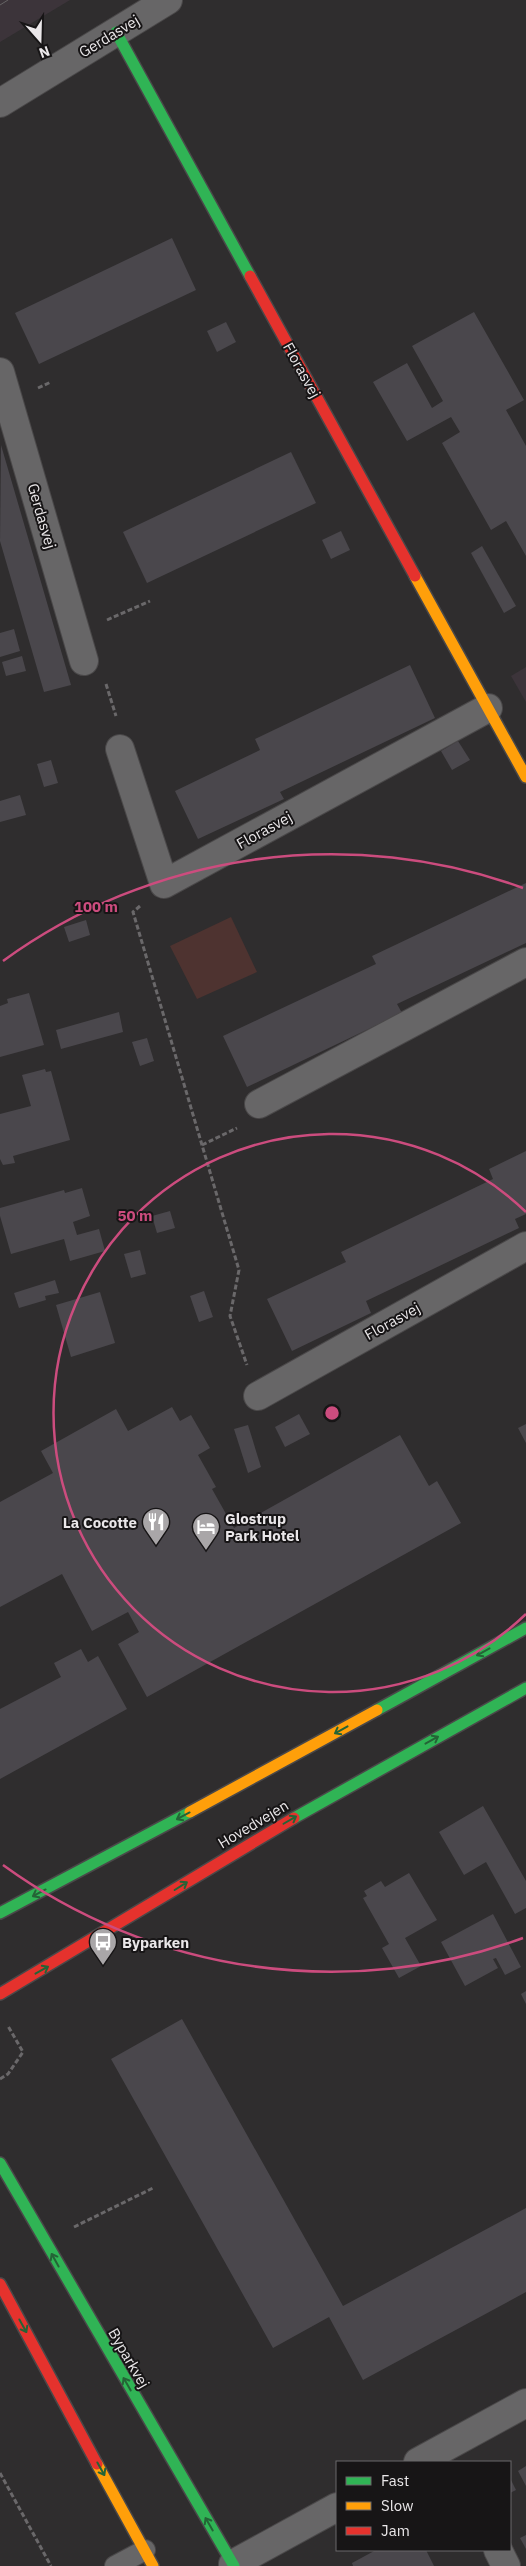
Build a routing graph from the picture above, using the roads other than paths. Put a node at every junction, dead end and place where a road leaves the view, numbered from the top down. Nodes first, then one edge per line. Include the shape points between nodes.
1 (168, 0) edge
2 (116, 32) junction
3 (0, 103) edge
4 (0, 372) edge
5 (84, 661) road end
6 (488, 708) junction
7 (120, 749) road end
8 (526, 777) edge
9 (526, 962) edge
10 (259, 1104) dead end
11 (526, 1246) edge
12 (258, 1396) road end
13 (526, 1628) edge
14 (526, 1688) edge
15 (0, 1913) edge
16 (0, 1994) edge
17 (0, 2163) edge
18 (0, 2284) edge
19 (526, 2403) edge
20 (446, 2455) edge
21 (422, 2461) edge
22 (336, 2508) edge
23 (498, 2551) edge
24 (149, 2558) edge
25 (234, 2565) edge
26 (115, 2566) edge
27 (506, 2566) edge

1 - 2 street, Gerdasvej
2 - 3 street, Gerdasvej
2 - 6 street, Florasvej
4 - 5 street, Gerdasvej
6 - 7 street, Florasvej via 164,884
6 - 8 street, Florasvej
9 - 10 street
11 - 12 street, Florasvej
13 -> 15 street
16 -> 14 street, Hovedvejen via 256,1839
25 -> 17 street, Byparkvej
18 -> 24 street
19 - 20 street
20 - 21 street
22 - 25 street
23 - 27 street
24 - 26 lane

